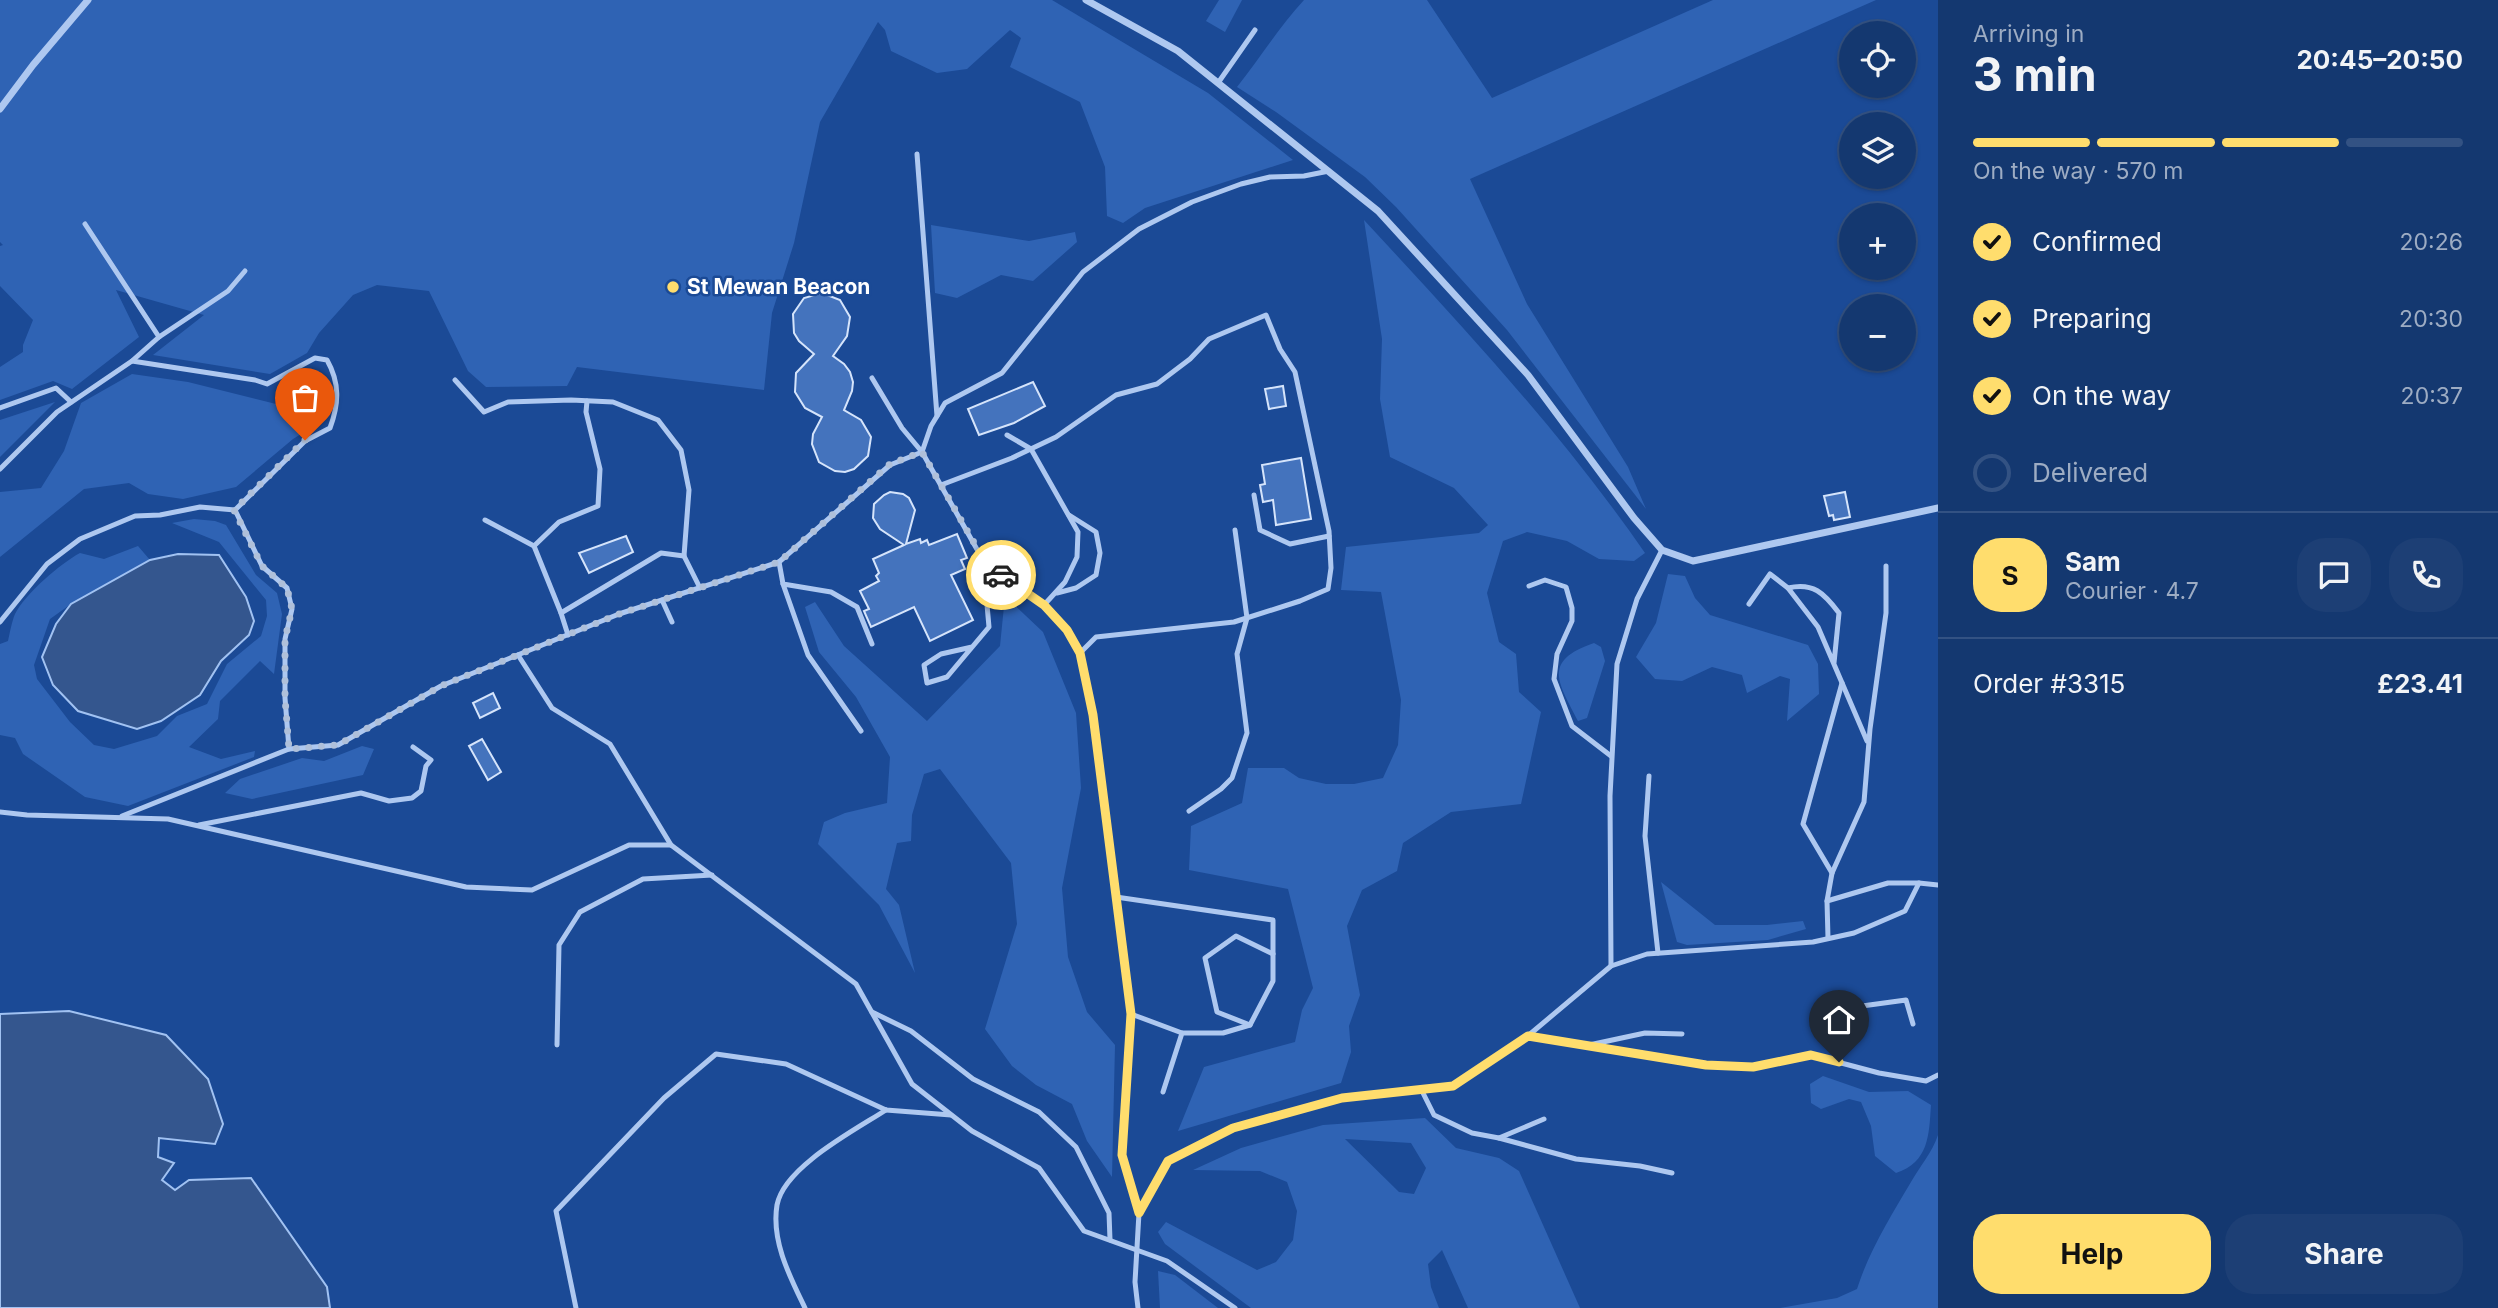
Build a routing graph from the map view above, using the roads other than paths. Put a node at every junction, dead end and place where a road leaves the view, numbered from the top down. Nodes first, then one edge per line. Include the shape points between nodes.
1 (88, 0) edge
2 (1086, 0) edge
3 (1255, 30) dead end
4 (1217, 83) junction
5 (0, 109) edge
6 (917, 154) dead end
7 (1329, 171) junction
8 (85, 224) dead end
9 (245, 271) dead end
10 (159, 337) junction
11 (132, 361) junction
12 (872, 378) dead end
13 (455, 380) dead end
14 (587, 401) junction
15 (71, 402) junction
16 (0, 408) edge
17 (937, 416) junction
18 (1007, 435) dead end
19 (1031, 449) junction
20 (922, 452) junction
21 (0, 469) edge
22 (941, 485) junction
23 (1254, 495) dead end
24 (1938, 508) edge
25 (234, 510) junction
26 (1065, 512) junction
27 (485, 520) dead end
28 (1235, 530) dead end
29 (1329, 536) junction
30 (534, 546) junction
31 (1662, 550) junction
32 (684, 556) junction
33 (984, 560) junction
34 (779, 562) junction
35 (1886, 566) dead end
36 (783, 583) junction
37 (1529, 586) dead end
38 (700, 588) junction
39 (1788, 588) junction
40 (1054, 594) junction
41 (662, 600) junction
42 (1749, 604) dead end
43 (1044, 605) junction
44 (561, 613) junction
45 (1247, 618) junction
46 (0, 622) edge
47 (672, 622) dead end
48 (568, 635) junction
49 (872, 645) dead end
50 (972, 647) junction
51 (1080, 653) junction
52 (517, 655) junction
53 (1833, 663) junction
54 (1842, 683) junction
55 (861, 731) dead end
56 (1869, 744) junction
57 (413, 747) dead end
58 (289, 749) junction
59 (1611, 756) junction
60 (1649, 776) dead end
61 (1189, 811) dead end
62 (0, 812) edge
63 (119, 817) junction
64 (196, 825) junction
65 (671, 845) junction
66 (1832, 873) junction
67 (712, 875) junction
68 (1919, 883) junction
69 (1938, 886) edge
70 (1116, 897) junction
71 (1827, 901) junction
72 (1828, 938) junction
73 (1658, 953) junction
74 (1273, 954) junction
75 (1611, 966) junction
76 (872, 1012) junction
77 (1131, 1014) junction
78 (1913, 1024) dead end
79 (1250, 1025) junction
80 (1182, 1033) junction
81 (1682, 1034) dead end
82 (1528, 1036) junction
83 (557, 1045) dead end
84 (1586, 1045) junction
85 (1839, 1062) junction
86 (1938, 1075) edge
87 (1421, 1089) junction
88 (1163, 1092) dead end
89 (886, 1110) junction
90 (951, 1115) junction
91 (1544, 1119) dead end
92 (1499, 1138) junction
93 (1672, 1173) dead end
94 (1139, 1213) junction
95 (1110, 1240) junction
96 (1137, 1248) junction
97 (576, 1308) edge
98 (805, 1308) edge
99 (1138, 1308) edge
100 (1235, 1308) edge

1 - 5 street
2 - 4 street via 1178,51
3 - 4 lane
4 - 7 street
6 - 17 lane
7 - 17 lane via 1241,184 1139,229 1083,272 1002,373 945,403
7 - 31 street via 1378,211 1528,375
8 - 10 lane
9 - 10 lane via 228,291
10 - 11 lane
11 - 15 lane
11 - 25 lane via 267,384 315,358 327,360 338,385 330,428 305,440
12 - 20 lane via 901,428
13 - 14 lane via 484,412 508,402
14 - 30 lane via 600,469 598,506 559,522
14 - 32 lane via 613,402 658,420 681,450 689,490
15 - 16 lane via 56,388
15 - 21 lane
17 - 20 lane
18 - 19 lane
19 - 22 lane
19 - 26 lane
19 - 29 lane via 1116,395 1157,384 1209,339 1266,315 1295,372
20 - 22 lane
20 - 34 lane via 890,464
22 - 33 lane
23 - 29 lane via 1260,530 1290,544
24 - 31 street via 1693,561
25 - 46 lane via 200,507 135,516 80,540 47,564
25 - 58 lane via 262,566 287,588 292,609 285,639
26 - 40 lane via 1078,532 1077,557
26 - 40 lane via 1096,532 1100,553 1096,575 1076,588
27 - 30 lane
28 - 45 lane
29 - 45 lane via 1328,589
30 - 44 lane
31 - 59 lane via 1637,599 1617,664
32 - 38 lane
32 - 44 lane via 661,553
33 - 43 lane
33 - 50 lane via 989,627
34 - 36 lane
34 - 38 lane
35 - 56 lane via 1886,613
36 - 49 lane via 831,592 858,607
36 - 55 lane via 808,656
37 - 59 lane via 1545,580 1566,587 1572,621 1557,654 1554,679 1572,726
38 - 41 lane
39 - 42 lane via 1770,574
39 - 53 lane via 1818,627
39 - 53 lane via 1803,584 1826,596 1839,613
40 - 43 lane
41 - 47 lane
41 - 48 lane
43 - 51 lane
44 - 48 lane
45 - 51 lane via 1096,637
45 - 61 lane via 1237,654 1247,733 1233,778
48 - 52 lane
50 - 50 lane via 947,677 928,684 924,665 941,654
51 - 70 lane via 1093,715
52 - 58 lane via 441,686 338,745
52 - 65 lane via 552,708 610,744
53 - 54 lane
54 - 56 lane
54 - 66 lane via 1803,824
56 - 66 lane via 1864,802
57 - 64 lane via 431,760 421,791 412,798 390,801 361,793
58 - 63 lane
59 - 75 lane
60 - 73 lane via 1645,836
62 - 63 lane
63 - 64 lane via 168,818
64 - 65 lane via 466,887 519,890 533,890 629,845
65 - 67 lane
66 - 71 lane
67 - 76 lane via 856,984
67 - 83 lane via 643,879 580,912 559,945
68 - 69 lane
68 - 71 lane via 1888,883
68 - 72 lane via 1905,911 1854,933
70 - 74 lane via 1273,920
70 - 77 lane
71 - 72 lane
72 - 73 lane
73 - 75 lane
74 - 79 lane via 1273,981
74 - 79 lane via 1236,936 1205,958 1217,1012
75 - 82 lane
76 - 90 lane via 912,1084
76 - 95 lane via 911,1031 973,1079 1039,1112 1076,1147 1109,1213
77 - 80 lane
77 - 94 lane via 1122,1155
78 - 85 lane via 1906,1000 1862,1006 1832,1021
79 - 80 lane via 1223,1032
80 - 88 lane
81 - 84 lane via 1645,1033
82 - 84 lane
82 - 87 lane via 1453,1086
84 - 85 lane via 1706,1065 1753,1067 1811,1055
85 - 86 lane via 1926,1081
87 - 92 lane via 1434,1115 1472,1133
87 - 94 lane via 1342,1098 1233,1128 1168,1161
89 - 90 lane
89 - 97 lane via 786,1064 716,1054 664,1098 556,1211
89 - 98 lane via 794,1173 777,1203 778,1244
90 - 95 lane via 1039,1168 1084,1231
91 - 92 lane
92 - 93 lane via 1576,1159
94 - 96 lane
95 - 96 lane
96 - 99 lane
96 - 100 lane via 1167,1261

